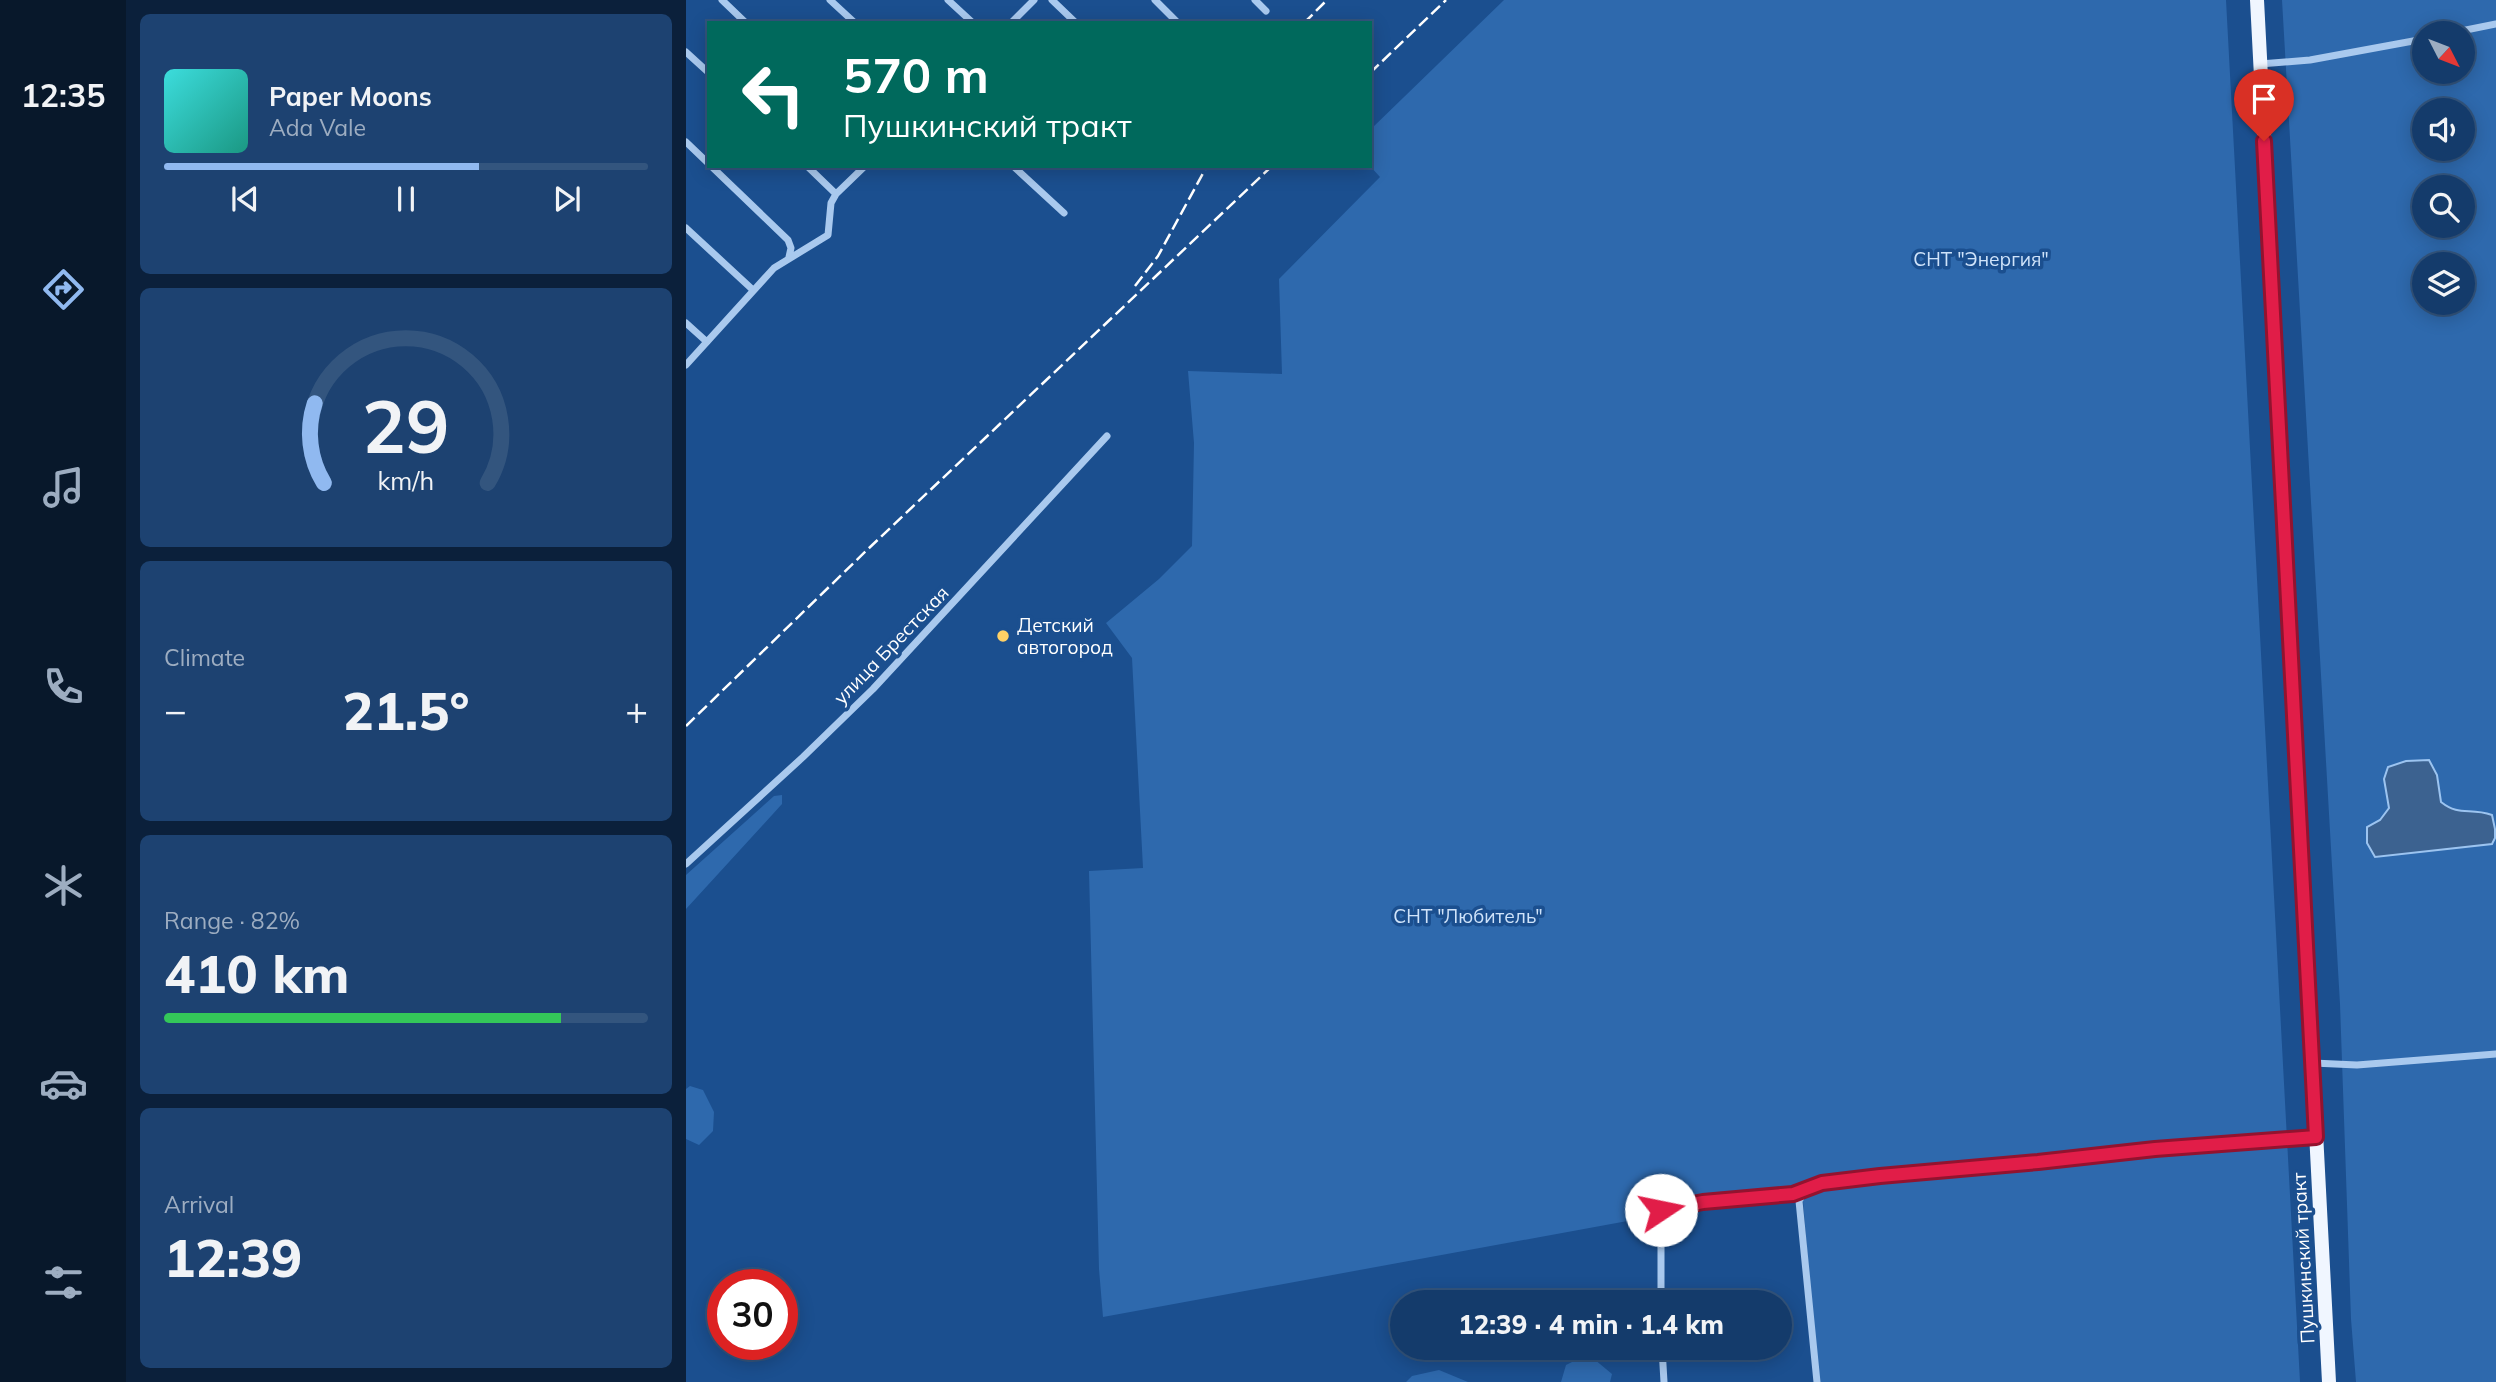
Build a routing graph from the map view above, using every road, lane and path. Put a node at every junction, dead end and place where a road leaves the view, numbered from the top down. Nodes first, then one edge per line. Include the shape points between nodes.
1 (722, 0) edge
2 (830, 0) edge
3 (948, 0) edge
4 (1034, 0) edge
5 (1052, 0) edge
6 (1155, 0) edge
7 (1255, 0) edge
8 (2257, 0) edge
9 (1266, 11) dead end
10 (744, 21) edge
11 (853, 21) edge
12 (971, 21) edge
13 (1013, 21) edge
14 (1074, 21) edge
15 (1176, 21) edge
16 (2496, 24) edge
17 (2475, 28) edge
18 (2412, 41) edge
19 (686, 52) edge
20 (2260, 64) junction
21 (707, 71) edge
22 (686, 142) edge
23 (707, 162) edge
24 (713, 168) edge
25 (809, 168) edge
26 (863, 168) edge
27 (1015, 168) edge
28 (836, 194) junction
29 (1064, 212) dead end
30 (686, 228) edge
31 (789, 257) junction
32 (753, 290) junction
33 (686, 323) edge
34 (707, 342) junction
35 (686, 365) edge
36 (1107, 436) dead end
37 (686, 864) edge
38 (2496, 1054) edge
39 (2313, 1063) junction
40 (2316, 1137) junction
41 (1804, 1192) junction
42 (1661, 1290) edge
43 (1663, 1360) edge
44 (1664, 1382) edge
45 (1817, 1382) edge
46 (2329, 1382) edge

1 - 10 street
2 - 11 street
3 - 12 street
4 - 13 street
5 - 14 street
6 - 15 street
7 - 9 street
8 - 20 main road, Пушкинский тракт
16 - 17 street
18 - 20 street
19 - 21 street
20 - 39 main road, Пушкинский тракт
22 - 23 street
24 - 31 street via 788,240
25 - 28 street
26 - 28 street
27 - 29 street
28 - 31 street via 828,235
30 - 32 street
31 - 32 street
32 - 34 street
33 - 34 street
34 - 35 street
36 - 37 street, улица Брестская via 873,689
38 - 39 street via 2357,1065
39 - 40 main road, Пушкинский тракт
40 - 41 street via 1880,1176 1822,1183
40 - 46 main road, Пушкинский тракт
41 - 42 street via 1661,1210
41 - 45 street via 1799,1201 1800,1226
43 - 44 street

